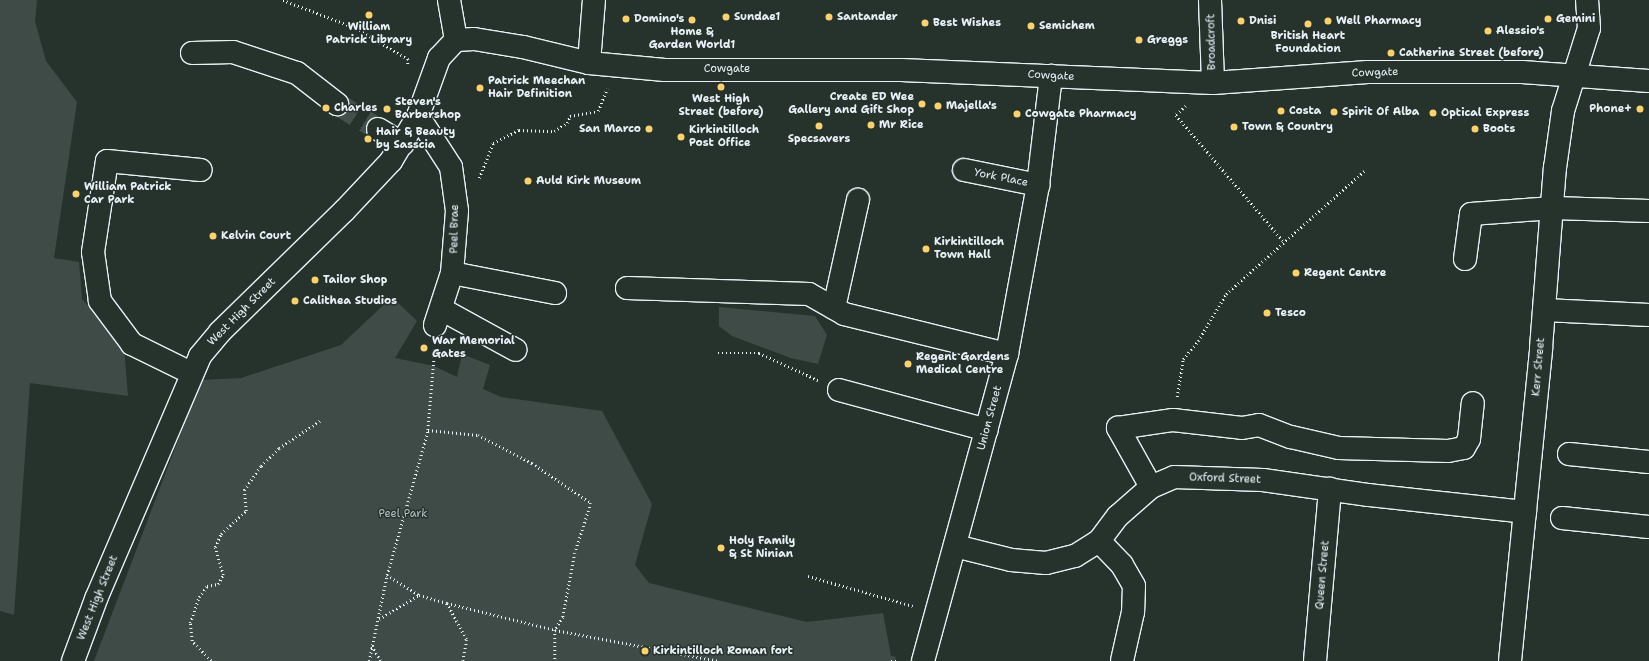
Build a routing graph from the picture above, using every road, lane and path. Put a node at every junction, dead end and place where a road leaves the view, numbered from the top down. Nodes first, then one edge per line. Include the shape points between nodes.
1 (284, 0) edge
2 (449, 0) edge
3 (594, 0) edge
4 (1210, 0) edge
5 (1587, 0) edge
6 (456, 40) junction
7 (192, 53) dead end
8 (589, 62) junction
9 (1051, 76) junction
10 (1575, 76) junction
11 (1649, 81) edge
12 (1213, 83) junction
13 (427, 93) junction
14 (602, 99) dead end
15 (337, 104) tunnel mouth
16 (1176, 115) dead end
17 (418, 116) junction
18 (378, 129) tunnel mouth
19 (403, 144) junction
20 (201, 170) dead end
21 (964, 170) dead end
22 (1364, 171) dead end
23 (476, 185) dead end
24 (1038, 185) junction
25 (858, 200) dead end
26 (1553, 208) junction
27 (1649, 211) edge
28 (1285, 243) junction
29 (1465, 259) dead end
30 (452, 274) junction
31 (626, 288) dead end
32 (555, 293) dead end
33 (834, 308) junction
34 (1544, 310) junction
35 (1649, 316) edge
36 (438, 317) junction
37 (1198, 340) dead end
38 (516, 350) dead end
39 (718, 353) dead end
40 (1007, 354) junction
41 (192, 373) junction
42 (839, 390) joint
43 (1473, 403) dead end
44 (321, 420) dead end
45 (428, 430) junction
46 (987, 430) junction
47 (1569, 454) dead end
48 (1649, 462) edge
49 (1151, 487) junction
50 (1330, 489) junction
51 (1525, 512) junction
52 (1562, 518) dead end
53 (1649, 527) edge
54 (1099, 541) junction
55 (954, 546) junction
56 (387, 575) junction
57 (808, 576) dead end
58 (419, 595) junction
59 (447, 603) junction
60 (936, 613) junction
61 (379, 619) junction
62 (555, 630) junction
63 (372, 646) junction
64 (73, 661) edge
65 (211, 661) edge
66 (368, 661) edge
67 (381, 661) edge
68 (463, 661) edge
69 (555, 661) edge
70 (719, 661) edge
71 (923, 661) edge
72 (1122, 661) edge
73 (1315, 661) edge
74 (1510, 661) edge

1 - 13 path via 356,28 408,59 409,84
2 - 6 street
3 - 8 street
4 - 12 street, Broadcroft
5 - 10 street, Kerr Street via 1589,28
6 - 8 street, Cowgate via 474,39 523,47
6 - 13 street, West High Street via 439,58
7 - 15 street via 233,52 297,72
8 - 9 street, Cowgate via 665,70 900,70
9 - 12 street, Cowgate
9 - 24 street, Union Street
10 - 11 street, Cowgate
10 - 12 street, Cowgate via 1522,72 1368,72
10 - 26 street, Kerr Street via 1563,111 1554,168
13 - 17 street, West High Street
14 - 23 path via 598,111 570,116 567,123 554,131 520,130 493,143
16 - 28 path
17 - 19 street, West High Street
17 - 30 street, Peel Brae via 451,167 457,211
18 - 19 street
19 - 41 street, West High Street via 391,161 344,211 220,332 200,356
20 - 41 street via 107,161 93,252 100,301 132,344
21 - 24 street, York Place
22 - 28 path
24 - 40 street, Union Street
25 - 33 street
26 - 27 street
26 - 29 street via 1471,214
26 - 34 street, Kerr Street
28 - 37 path via 1226,294
30 - 32 street
30 - 36 street, Peel Brae
31 - 33 street via 809,294
33 - 40 street via 844,314
34 - 35 street
34 - 51 street, Kerr Street
36 - 38 street
36 - 45 path
39 - 42 path via 759,353
40 - 46 street, Union Street
41 - 64 street, West High Street via 96,599
42 - 46 street
43 - 49 street via 1469,439 1464,448 1448,451 1339,448 1291,437 1259,425 1242,428 1173,420 1118,428
44 - 65 path via 278,448 261,466 244,490 246,511 220,534 215,547 223,574 218,584 207,586 199,597 190,623 192,641
45 - 56 path
45 - 62 path via 478,435 532,463 591,503 575,552 563,617
46 - 55 street, Union Street
47 - 48 street
49 - 50 street, Oxford Street via 1174,477 1263,480
49 - 54 street, Oxford Street via 1118,516
50 - 51 street, Oxford Street
50 - 73 street, Queen Street
51 - 74 street, Kerr Street
52 - 53 street
54 - 55 street, Oxford Street via 1075,556 1046,563 1011,560
54 - 72 street via 1122,565 1134,586 1133,612
55 - 60 street, Union Street
56 - 58 path
56 - 61 path
57 - 60 path
58 - 59 path
58 - 61 path
59 - 62 path
59 - 68 path via 467,640
60 - 71 street, Union Street
61 - 63 path
62 - 69 path
62 - 70 path
63 - 66 path
63 - 67 path

